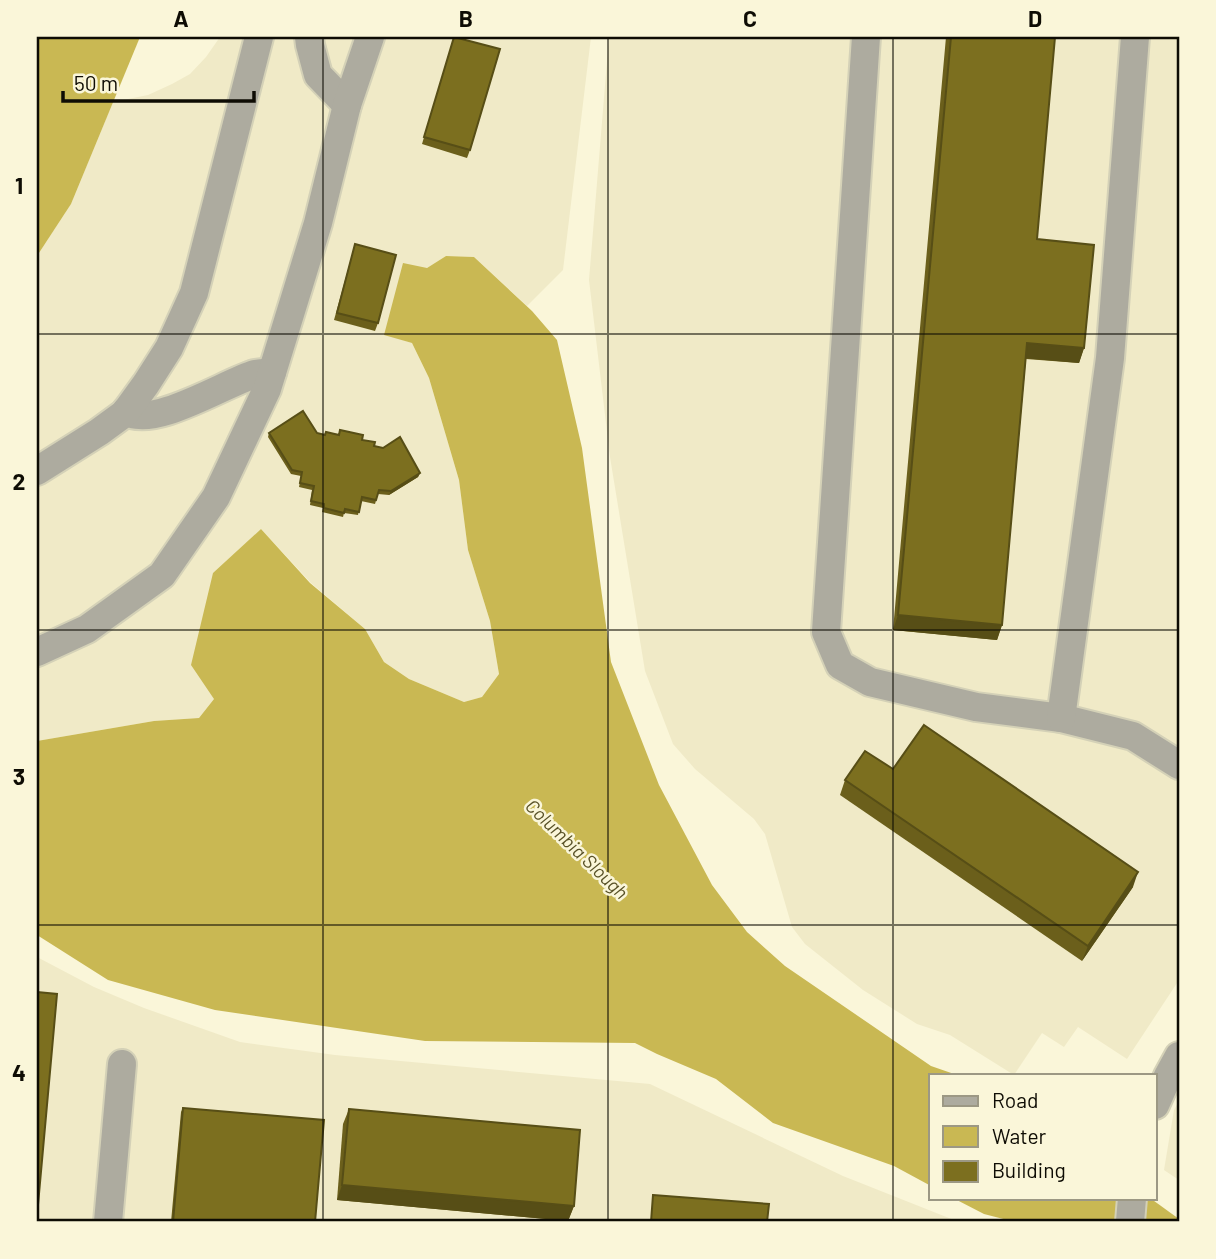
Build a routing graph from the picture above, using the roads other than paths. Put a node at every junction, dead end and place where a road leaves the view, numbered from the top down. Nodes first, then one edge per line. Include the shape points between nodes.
1 (259, 37) edge
2 (309, 37) edge
3 (370, 37) edge
4 (866, 37) edge
5 (1135, 37) edge
6 (347, 105) junction
7 (272, 372) junction
8 (126, 411) junction
9 (37, 471) edge
10 (37, 652) edge
11 (1061, 718) junction
12 (1179, 765) edge
13 (1179, 1056) edge
14 (122, 1064) dead end
15 (1156, 1103) edge
16 (1132, 1200) edge
17 (108, 1222) edge
18 (1129, 1222) edge

1 - 8 street via 194,293 169,348
2 - 6 street via 318,75
3 - 6 street
4 - 11 street via 826,632 840,664 870,682 976,707
5 - 11 street via 1110,358
6 - 7 street via 318,223
7 - 8 street via 256,374 168,410 142,416
7 - 10 street via 216,497 162,575 87,629
8 - 9 street
11 - 12 street via 1133,736
13 - 15 street
14 - 17 street
16 - 18 street

